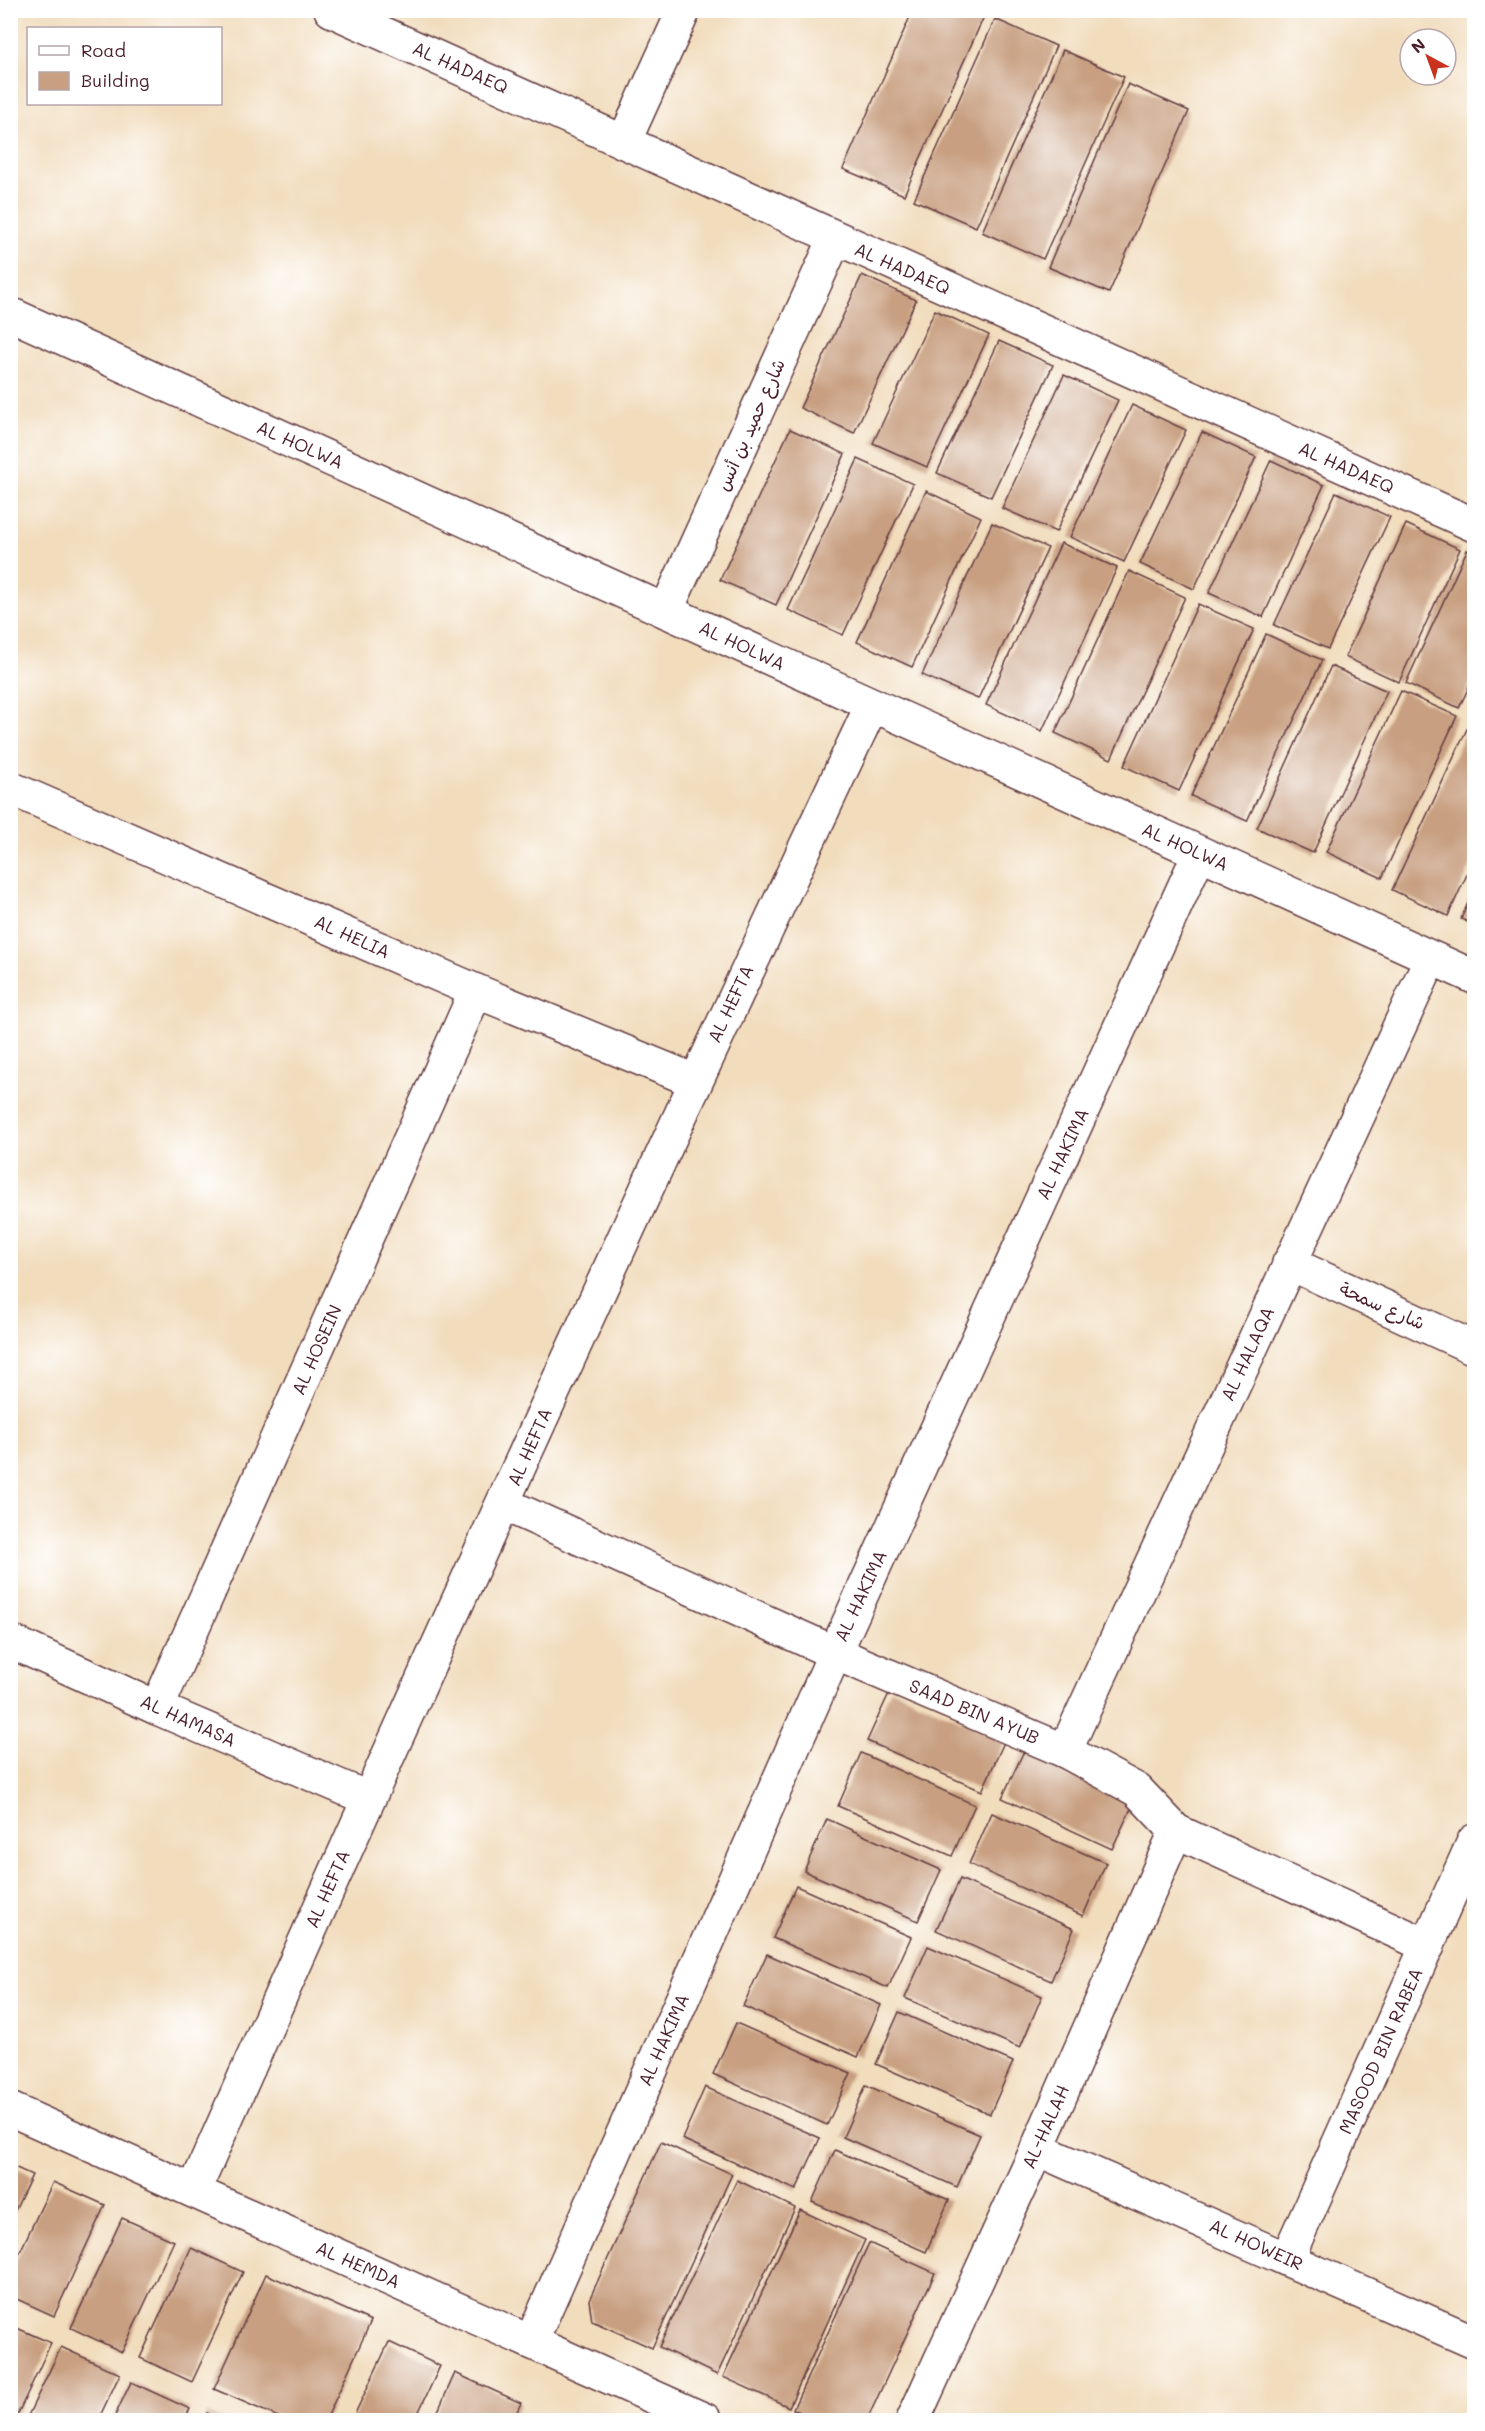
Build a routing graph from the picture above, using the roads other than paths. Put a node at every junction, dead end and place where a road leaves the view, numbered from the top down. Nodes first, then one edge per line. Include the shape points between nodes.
1 (331, 10) edge
2 (684, 10) edge
3 (624, 142) junction
4 (835, 239) junction
5 (10, 314) edge
6 (1474, 525) edge
7 (666, 611) junction
8 (872, 705) junction
9 (10, 788) edge
10 (1199, 854) junction
11 (1431, 958) junction
12 (1474, 978) edge
13 (476, 991) junction
14 (695, 1081) junction
15 (1289, 1263) junction
16 (1474, 1348) edge
17 (504, 1504) junction
18 (10, 1641) edge
19 (835, 1653) junction
20 (157, 1708) junction
21 (1065, 1751) junction
22 (367, 1798) junction
23 (1176, 1831) junction
24 (1474, 1842) edge
25 (1428, 1946) junction
26 (10, 2109) edge
27 (1037, 2148) junction
28 (194, 2191) junction
29 (1287, 2259) junction
30 (531, 2342) junction
31 (1474, 2342) edge
32 (705, 2421) edge
33 (913, 2421) edge

1 - 3 street, AL HADAEQ
2 - 3 street
3 - 4 street, AL HADAEQ
4 - 6 street, AL HADAEQ
4 - 7 street, شارع حميد بن أنس
5 - 7 street, AL HOLWA
7 - 8 street, AL HOLWA
8 - 10 street, AL HOLWA
8 - 14 street, AL HEFTA
9 - 13 street, AL HELIA
10 - 11 street, AL HOLWA
10 - 19 street, AL HAKIMA
11 - 12 street, AL HOLWA
11 - 15 street, AL HALAQA
13 - 14 street, AL HELIA
13 - 20 street, AL HOSEIN
14 - 17 street, AL HEFTA
15 - 16 street, شارع سمحة
15 - 21 street, AL HALAQA
17 - 19 street, SAAD BIN AYUB
17 - 22 street, AL HEFTA
18 - 20 street, AL HAMASA
19 - 21 street, SAAD BIN AYUB
19 - 30 street, AL HAKIMA
20 - 22 street, AL HAMASA
21 - 23 street, SAAD BIN AYUB via 1137,1790
22 - 28 street, AL HEFTA
23 - 25 street, SAAD BIN AYUB
23 - 27 street, AL-HALAH
24 - 25 street, MASOOD BIN RABEA
25 - 29 street, MASOOD BIN RABEA
26 - 28 street, AL HEMDA
27 - 29 street, AL HOWEIR
27 - 33 street, AL-HALAH
28 - 30 street, AL HEMDA
29 - 31 street, AL HOWEIR
30 - 32 street, AL HEMDA

